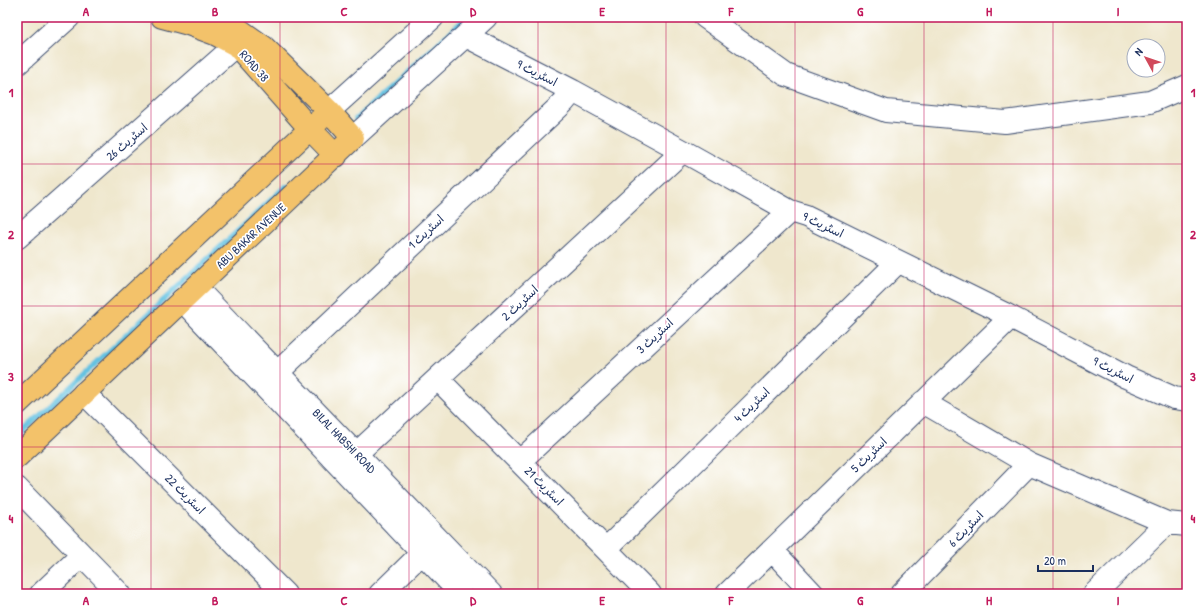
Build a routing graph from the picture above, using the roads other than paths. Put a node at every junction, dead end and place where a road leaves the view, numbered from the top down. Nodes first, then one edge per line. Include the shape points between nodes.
1 (69, 17) edge
2 (162, 17) edge
3 (215, 17) edge
4 (433, 17) edge
5 (486, 17) edge
6 (704, 17) edge
7 (466, 36) junction
8 (236, 45) junction
9 (17, 64) edge
10 (1187, 86) edge
11 (573, 91) junction
12 (328, 111) junction
13 (310, 129) junction
14 (353, 138) junction
15 (683, 151) junction
16 (336, 156) junction
17 (790, 211) junction
18 (17, 238) edge
19 (898, 262) junction
20 (189, 294) junction
21 (1011, 317) junction
22 (278, 372) junction
23 (438, 379) junction
24 (84, 393) junction
25 (1187, 400) edge
26 (923, 402) junction
27 (17, 404) edge
28 (356, 454) junction
29 (17, 457) edge
30 (520, 462) junction
31 (1029, 464) junction
32 (17, 488) edge
33 (1177, 524) edge
34 (606, 549) junction
35 (772, 550) junction
36 (422, 553) junction
37 (82, 555) junction
38 (41, 594) edge
39 (120, 594) edge
40 (285, 594) edge
41 (380, 594) edge
42 (460, 594) edge
43 (490, 594) edge
44 (650, 594) edge
45 (727, 594) edge
46 (813, 594) edge
47 (902, 594) edge
48 (1094, 594) edge

1 - 9 street
2 - 8 main road, ROAD 38 via 215,34
3 - 12 main road, ROAD 38 via 230,23 264,47
4 - 12 street
5 - 7 street, ABU BAKAR AVENUE
6 - 10 street via 786,75 886,111 1005,122 1150,102
7 - 11 street, اسٹریٹ 9
7 - 14 street, ABU BAKAR AVENUE
8 - 13 main road, ROAD 38
8 - 18 street, اسٹریٹ 26
11 - 15 street, اسٹریٹ 9
11 - 22 street, اسٹریٹ 1
12 - 13 main road
12 - 14 main road, ROAD 38
13 - 16 main road, ROAD 38
13 - 27 main road
14 - 16 main road, ABU BAKAR AVENUE
15 - 17 street, اسٹریٹ 9
15 - 23 street, اسٹریٹ 2
16 - 20 main road, ABU BAKAR AVENUE
17 - 19 street, اسٹریٹ 9 via 806,216
17 - 30 street, اسٹریٹ 3
19 - 21 street, اسٹریٹ 9
19 - 34 street, اسٹریٹ 4
20 - 22 street, BILAL HABSHI ROAD
20 - 24 main road, ABU BAKAR AVENUE
20 - 36 street, BILAL HABSHI ROAD
21 - 25 street, اسٹریٹ 9 via 1126,377 1174,398
21 - 26 street, اسٹریٹ 5
22 - 28 street, BILAL HABSHI ROAD
23 - 28 street, اسٹریٹ 2
23 - 30 street, اسٹریٹ 21
24 - 29 main road, ABU BAKAR AVENUE
24 - 40 street, اسٹریٹ 22
26 - 31 street
26 - 35 street, اسٹریٹ 5
28 - 43 street, BILAL HABSHI ROAD
30 - 34 street, اسٹریٹ 21
31 - 33 street
31 - 47 street, اسٹریٹ 6
32 - 37 street
33 - 48 street
34 - 44 street, اسٹریٹ 21
35 - 45 street, اسٹریٹ 5
35 - 46 street
36 - 41 street
36 - 42 street, BILAL HABSHI ROAD
37 - 38 street
37 - 39 street

